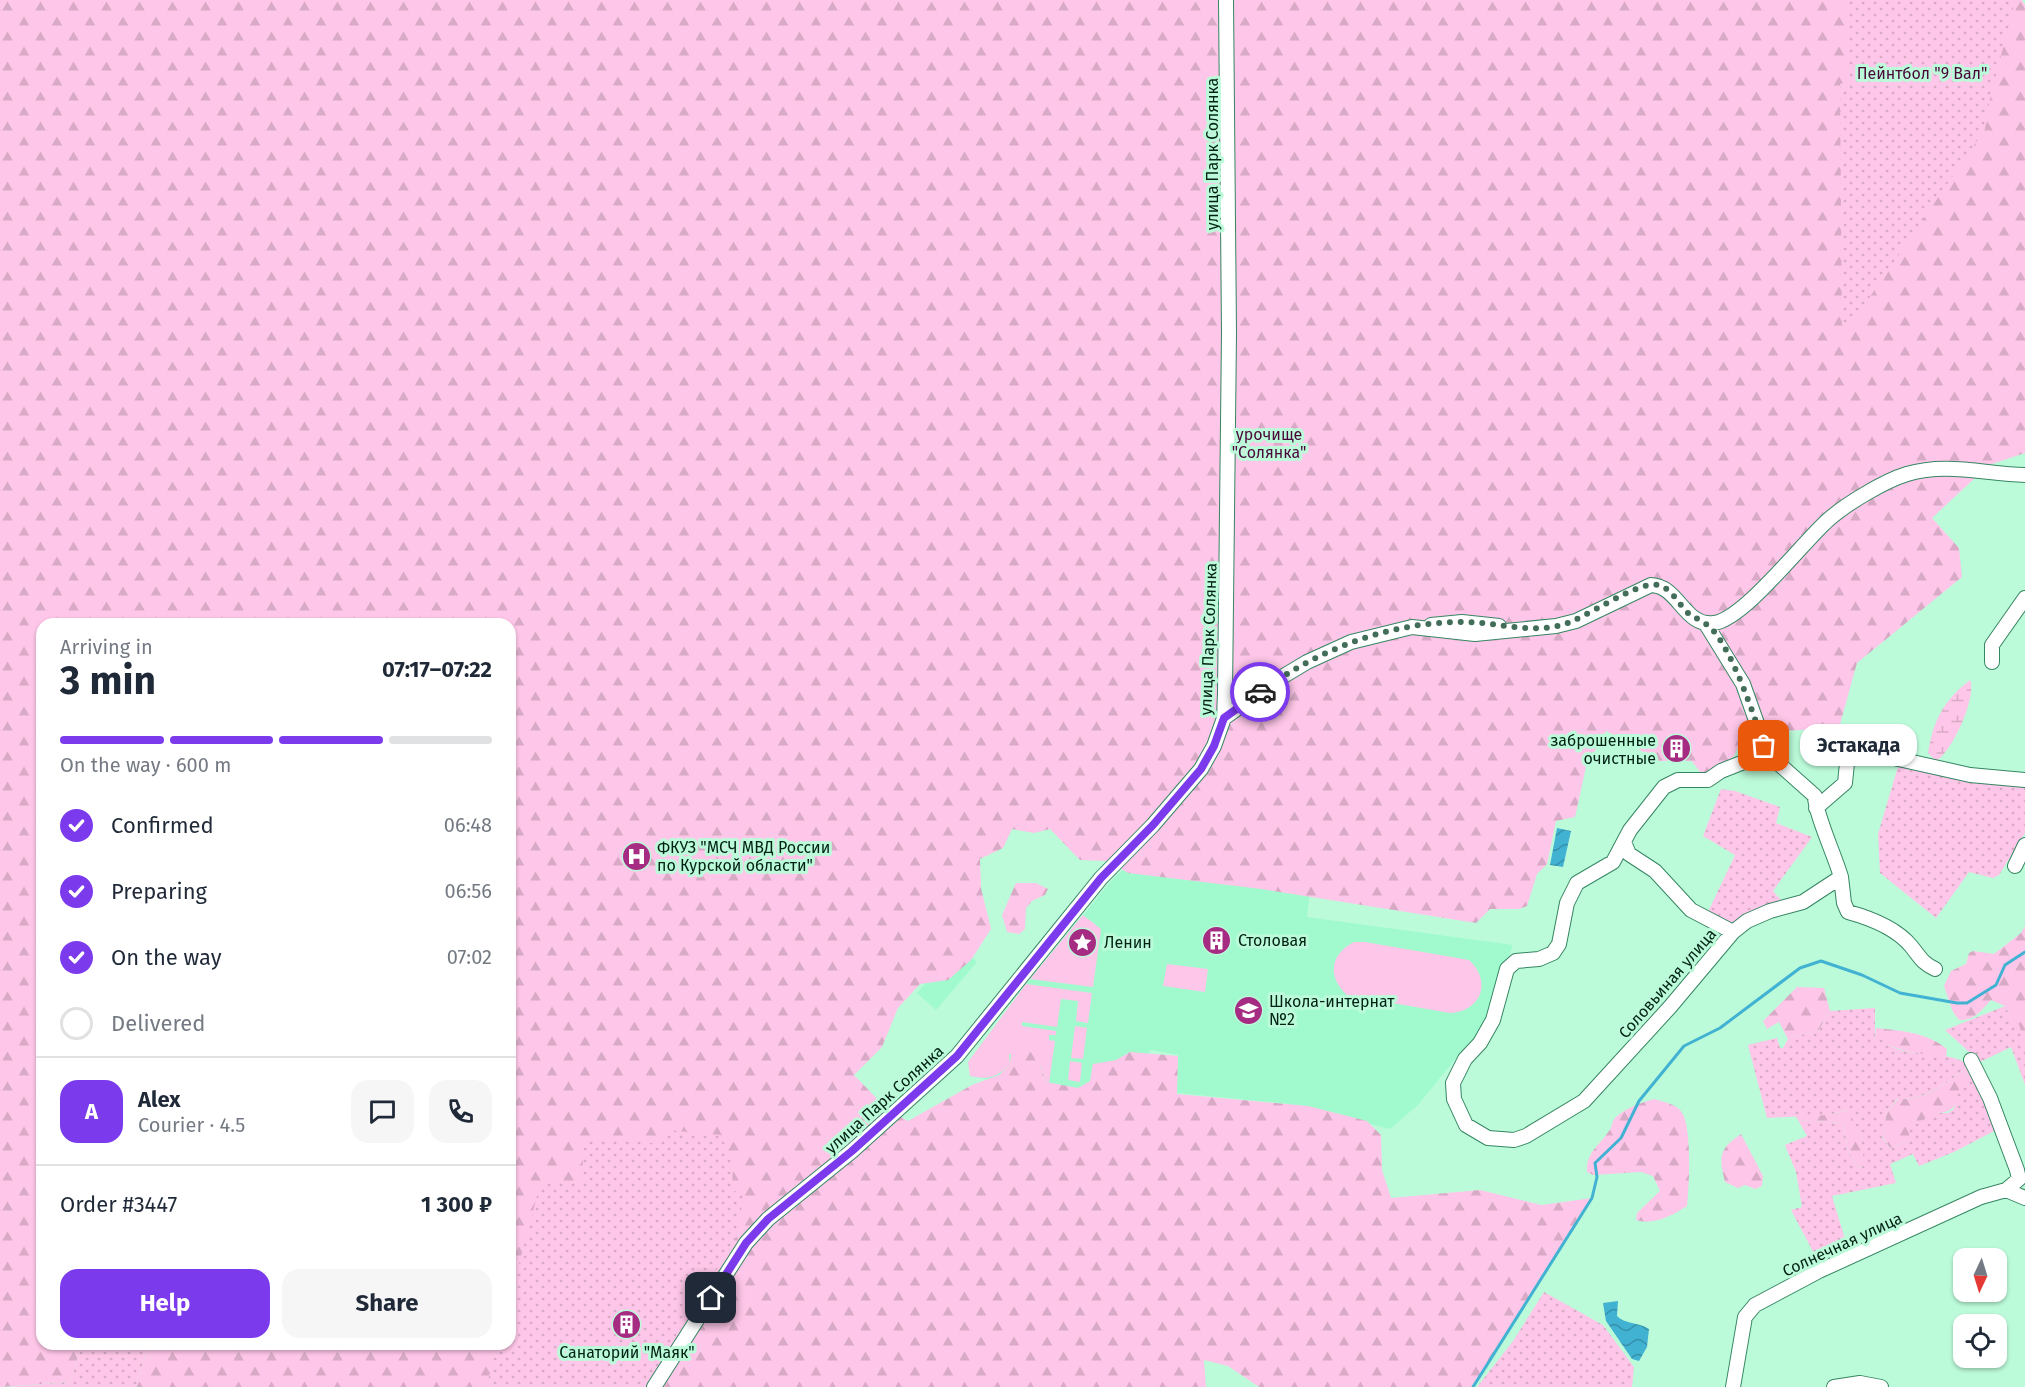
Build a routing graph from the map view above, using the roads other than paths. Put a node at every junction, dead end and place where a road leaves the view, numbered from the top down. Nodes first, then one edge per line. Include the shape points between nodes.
1 (1226, 0) edge
2 (2025, 475) edge
3 (2025, 598) edge
4 (1707, 624) junction
5 (1992, 662) dead end
6 (1224, 718) junction
7 (1764, 746) junction
8 (2025, 780) edge
9 (1816, 808) junction
10 (1624, 842) junction
11 (2025, 845) edge
12 (2015, 866) dead end
13 (1841, 877) junction
14 (1733, 932) junction
15 (1935, 969) dead end
16 (1971, 1060) dead end
17 (2006, 1190) junction
18 (2025, 1198) edge
19 (654, 1387) edge
20 (1732, 1387) edge
21 (1834, 1387) edge
22 (1881, 1387) edge

1 - 6 street, улица Парк Солянка via 1229,333
2 - 4 street via 1936,468 1906,475 1829,519 1743,607 1717,623
3 - 5 street via 1992,645
4 - 6 street via 1696,620 1667,590 1651,585 1576,621 1556,626 1475,634 1421,626 1390,631 1334,649 1277,680
4 - 7 street via 1743,684
6 - 19 street, улица Парк Солянка via 1201,769 1101,878 957,1056 852,1151 768,1219 746,1243
7 - 9 street via 1815,796
7 - 10 street via 1754,758 1708,780 1678,780 1664,787
8 - 9 street via 1970,775 1863,751 1853,753 1846,764 1845,783
9 - 13 street
10 - 14 street via 1629,854 1655,871 1691,910
10 - 14 street, Соловьиная улица via 1613,862 1582,878 1572,891 1559,944 1547,957 1516,961 1506,969 1493,1020 1459,1069 1452,1091 1466,1125 1488,1138 1514,1140 1584,1101
11 - 12 street
13 - 14 street, Соловьиная улица via 1803,902 1770,911
13 - 15 street via 1848,912 1899,935 1920,962
16 - 17 street via 2017,1170 2019,1179
17 - 18 street
17 - 20 street, Солнечная улица via 1954,1209 1755,1305 1745,1317
21 - 22 street via 1860,1383

